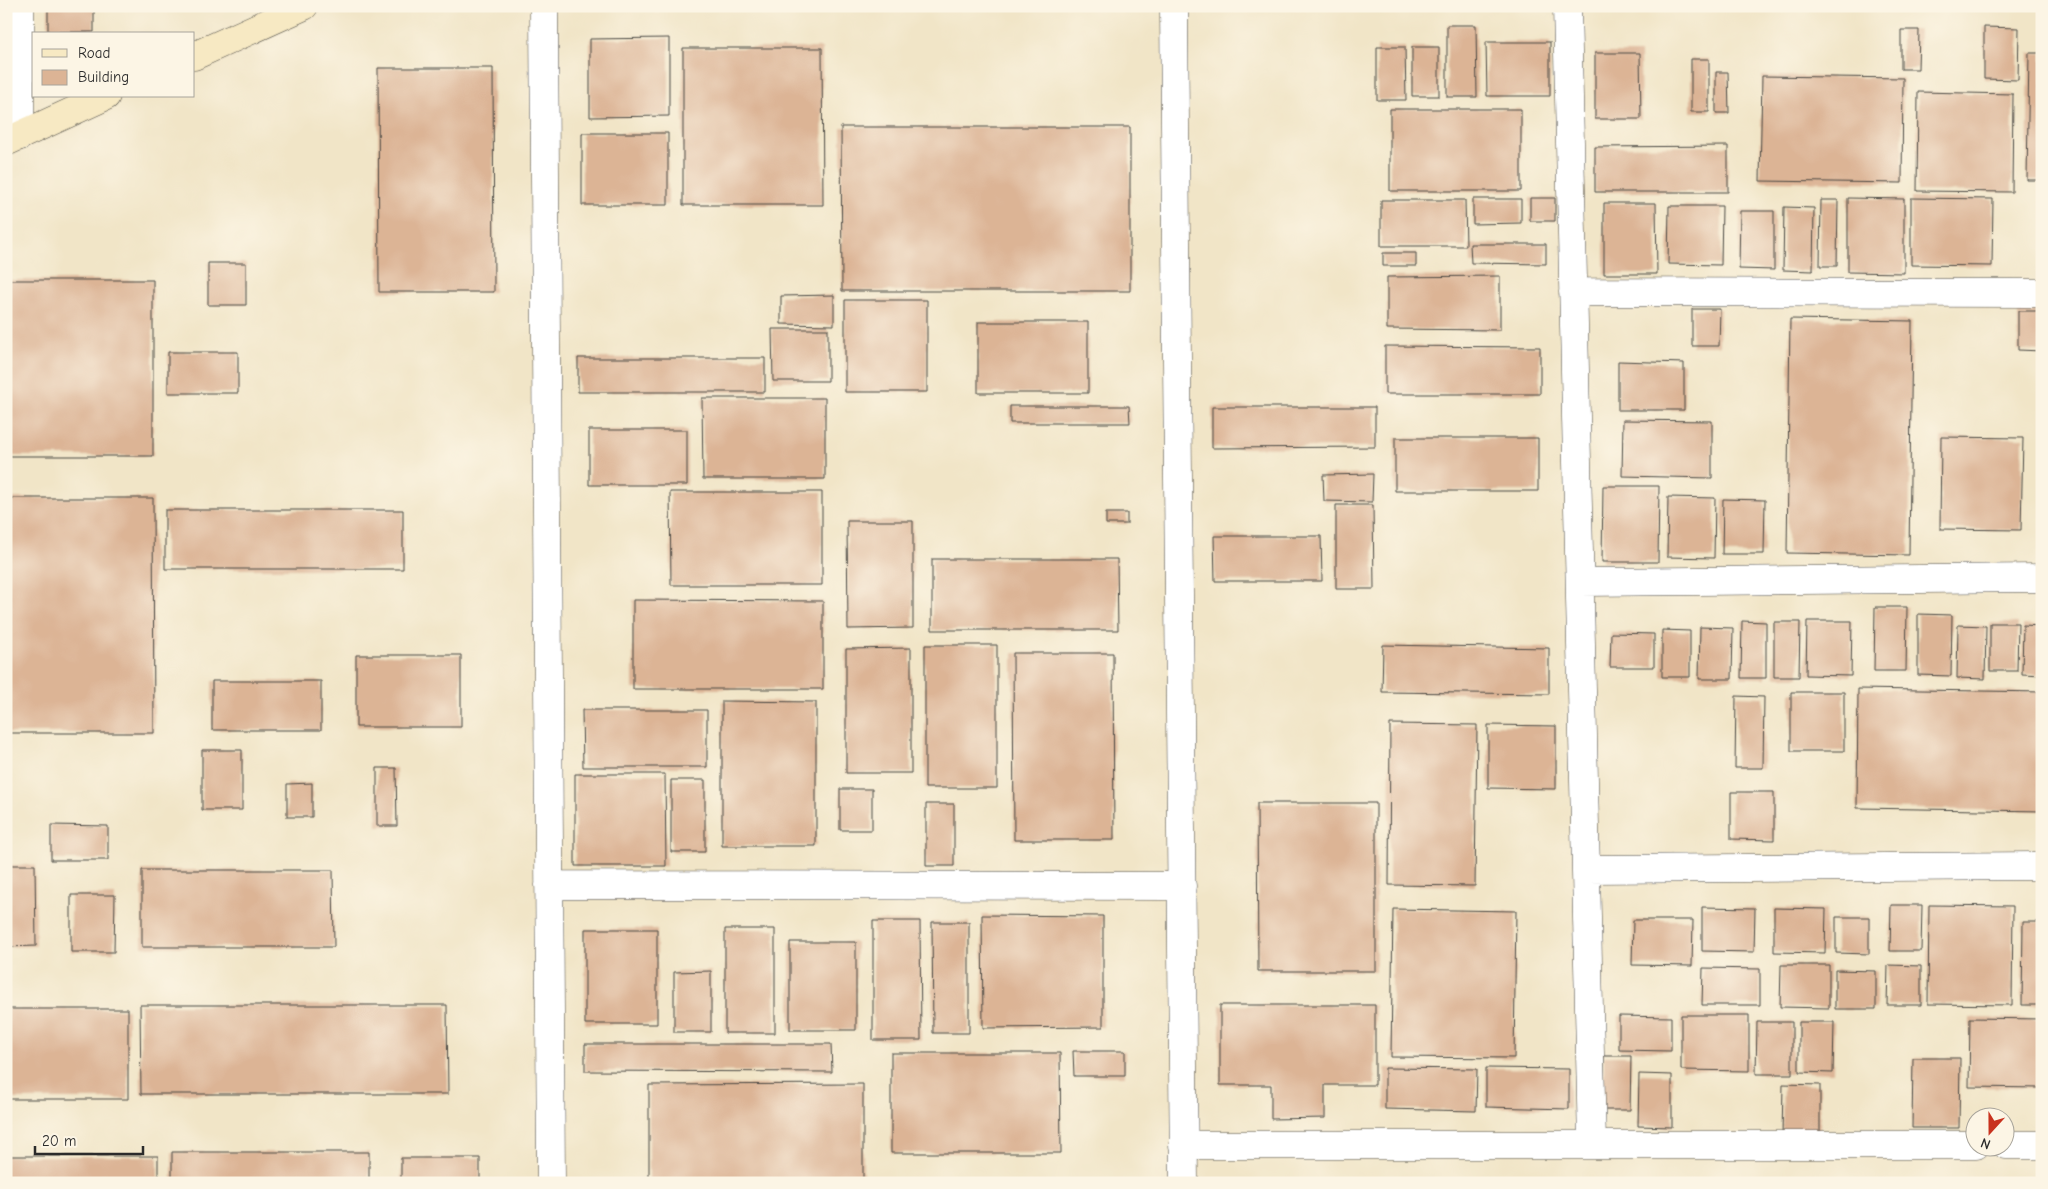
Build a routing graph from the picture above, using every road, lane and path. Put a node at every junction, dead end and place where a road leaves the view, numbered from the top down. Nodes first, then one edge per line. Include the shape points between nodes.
1 (20, 6) edge
2 (304, 6) edge
3 (544, 6) edge
4 (1174, 6) edge
5 (1567, 6) edge
6 (195, 56) edge
7 (102, 98) edge
8 (13, 139) edge
9 (1573, 292) junction
10 (2042, 293) edge
11 (2042, 578) edge
12 (1580, 582) junction
13 (2042, 866) edge
14 (1586, 869) junction
15 (549, 885) junction
16 (1182, 886) junction
17 (1184, 1145) junction
18 (1592, 1145) junction
19 (1966, 1145) edge
20 (2016, 1145) edge
21 (2042, 1145) edge
22 (551, 1183) edge
23 (1184, 1183) edge

1 - 8 street
2 - 6 street
3 - 15 street
4 - 16 street
5 - 9 street
7 - 8 street
9 - 10 street
9 - 12 street
11 - 12 street
12 - 14 street
13 - 14 street
14 - 18 street
15 - 16 street
15 - 22 street
16 - 17 street
17 - 18 street
17 - 23 street
18 - 19 street
20 - 21 street

